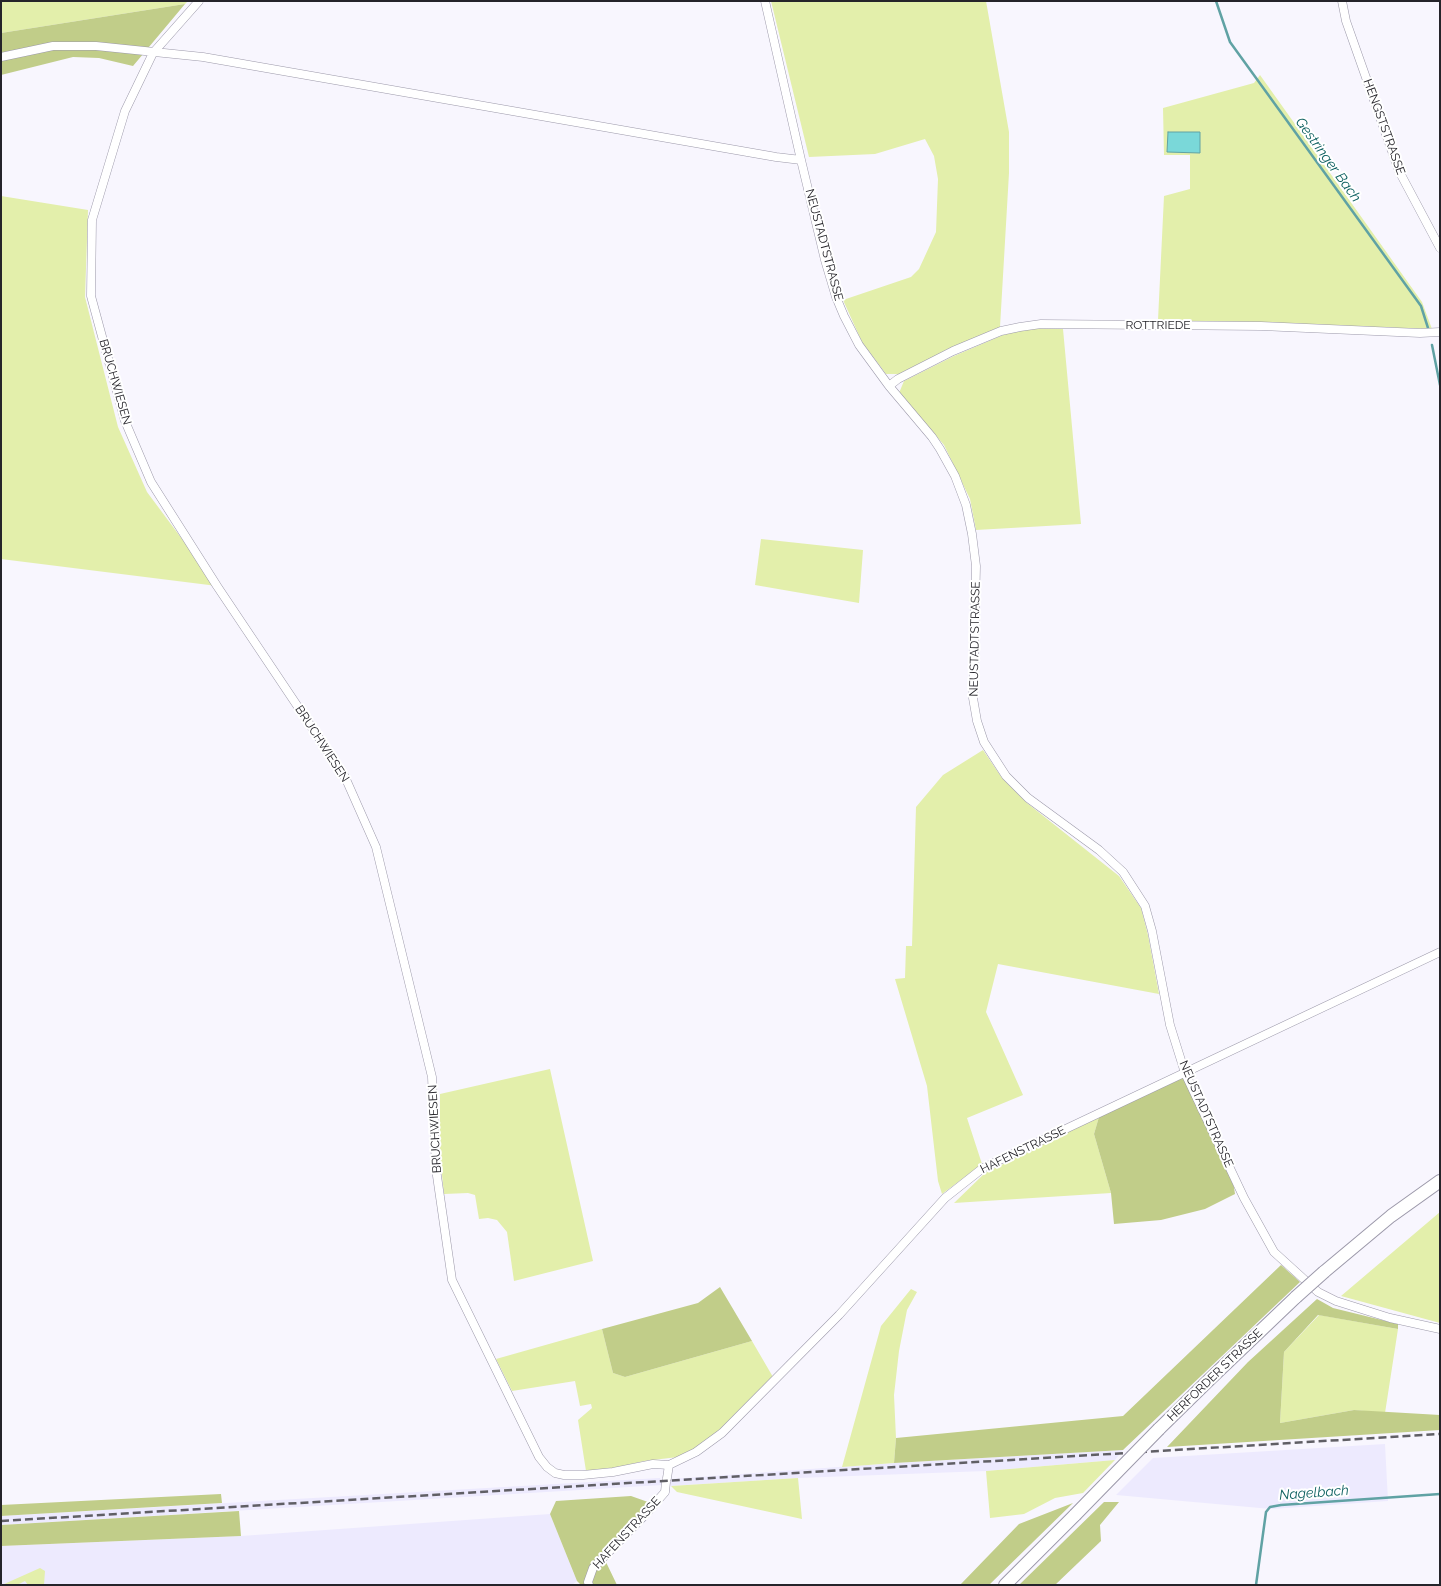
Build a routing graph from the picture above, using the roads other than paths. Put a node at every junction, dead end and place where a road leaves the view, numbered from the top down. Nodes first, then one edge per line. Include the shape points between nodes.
1 (199, 1) edge
2 (766, 1) edge
3 (1342, 1) edge
4 (153, 52) junction
5 (1, 57) edge
6 (801, 160) junction
7 (1440, 248) edge
8 (1440, 332) edge
9 (889, 386) junction
10 (1440, 952) edge
11 (1185, 1073) junction
12 (1440, 1181) edge
13 (1440, 1329) edge
14 (669, 1465) junction
15 (589, 1585) edge
16 (1005, 1585) edge

1 - 4 street, BRUCHWIESEN
2 - 6 street, NEUSTADTSTRASSE
3 - 7 street, HENGSTSTRASSE via 1346,21 1399,171
4 - 5 street via 96,46 53,46
4 - 6 street via 213,59
4 - 14 street, BRUCHWIESEN via 125,112 92,220 91,296 125,422 151,482 345,777 376,847 432,1077 436,1169 452,1280 538,1457 555,1473 564,1475 613,1472 653,1464
6 - 9 street, NEUSTADTSTRASSE via 836,297 860,345
8 - 9 street, ROTTRIEDE via 1041,324 993,334 953,351
9 - 11 street, NEUSTADTSTRASSE via 932,437 955,476 966,504 976,566 973,698 984,742 1006,776 1028,798 1099,850 1123,872 1145,906 1170,1025
10 - 11 street, HAFENSTRASSE
11 - 13 street, NEUSTADTSTRASSE via 1244,1198 1274,1252 1318,1292 1336,1301
11 - 14 street, HAFENSTRASSE via 983,1168 945,1198 839,1314 722,1433 696,1452
12 - 16 main road, HERFORDER STRASSE, bridge via 1391,1216 1296,1297
14 - 15 street, HAFENSTRASSE via 665,1492 593,1568

